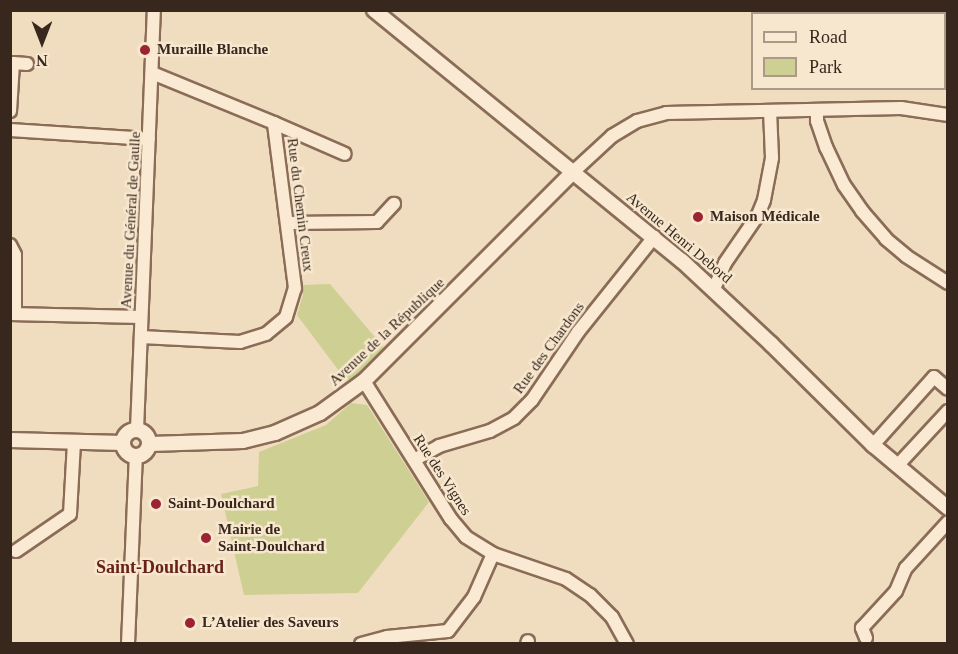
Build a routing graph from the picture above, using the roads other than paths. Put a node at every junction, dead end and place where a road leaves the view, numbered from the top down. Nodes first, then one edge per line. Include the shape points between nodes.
1 (154, 10) edge
2 (374, 10) edge
3 (27, 64) dead end
4 (152, 73) junction
5 (818, 110) junction
6 (10, 111) edge
7 (770, 111) junction
8 (948, 115) edge
9 (274, 123) junction
10 (10, 130) edge
11 (149, 139) junction
12 (345, 154) dead end
13 (573, 172) junction
14 (394, 204) dead end
15 (288, 223) junction
16 (654, 237) junction
17 (10, 245) edge
18 (948, 283) edge
19 (714, 289) junction
20 (13, 314) edge
21 (141, 317) junction
22 (141, 337) junction
23 (364, 381) junction
24 (947, 388) edge
25 (948, 411) edge
26 (137, 430) junction
27 (10, 440) edge
28 (74, 442) junction
29 (123, 443) junction
30 (150, 444) junction
31 (873, 445) junction
32 (136, 457) junction
33 (414, 460) junction
34 (897, 466) junction
35 (948, 507) edge
36 (948, 522) edge
37 (16, 551) dead end
38 (493, 554) junction
39 (450, 637) edge
40 (866, 638) dead end
41 (128, 644) edge
42 (361, 644) edge
43 (627, 644) edge

1 - 4 street, Avenue du Général de Gaulle
2 - 13 street, Avenue Henri Debord
3 - 6 street via 13,63
4 - 9 street, Rue du Chemin Creux
4 - 11 street, Avenue du Général de Gaulle
5 - 7 street
5 - 8 street via 901,108
5 - 18 street via 826,147 862,211 906,256
7 - 13 street via 681,112 648,117 612,136
7 - 19 street via 772,158 764,200 725,263
9 - 12 street, Rue du Chemin Creux
9 - 15 street, Rue du Chemin Creux
10 - 11 street
11 - 21 street, Avenue du Général de Gaulle
13 - 16 street, Avenue Henri Debord
13 - 23 street, Avenue de la République
14 - 15 street via 377,222
15 - 22 street, Rue du Chemin Creux via 295,288 286,317 266,334 240,342
16 - 19 street, Avenue Henri Debord
16 - 33 street, Rue des Chardons via 578,332 532,400 514,418 490,431 439,446
17 - 20 street via 15,255
19 - 31 street, Avenue Henri Debord
20 - 21 street
21 - 22 street, Avenue du Général de Gaulle
22 - 26 street, Avenue du Général de Gaulle
23 - 30 street, Avenue de la République via 320,413 275,433 243,441
23 - 33 street, Rue des Vignes
24 - 31 street via 934,377
25 - 34 street
26 - 29 street via 125,436
26 - 30 street via 146,434
27 - 28 street
28 - 29 street
28 - 37 street via 70,514
29 - 32 street via 126,452
30 - 32 street via 143,455
31 - 34 street, Avenue Henri Debord
32 - 41 street
33 - 38 street, Rue des Vignes via 466,537
34 - 35 street, Avenue Henri Debord
36 - 40 street via 906,568 896,591 862,628
38 - 39 street
38 - 43 street, Rue des Vignes via 566,579 612,617
39 - 42 street via 387,637

